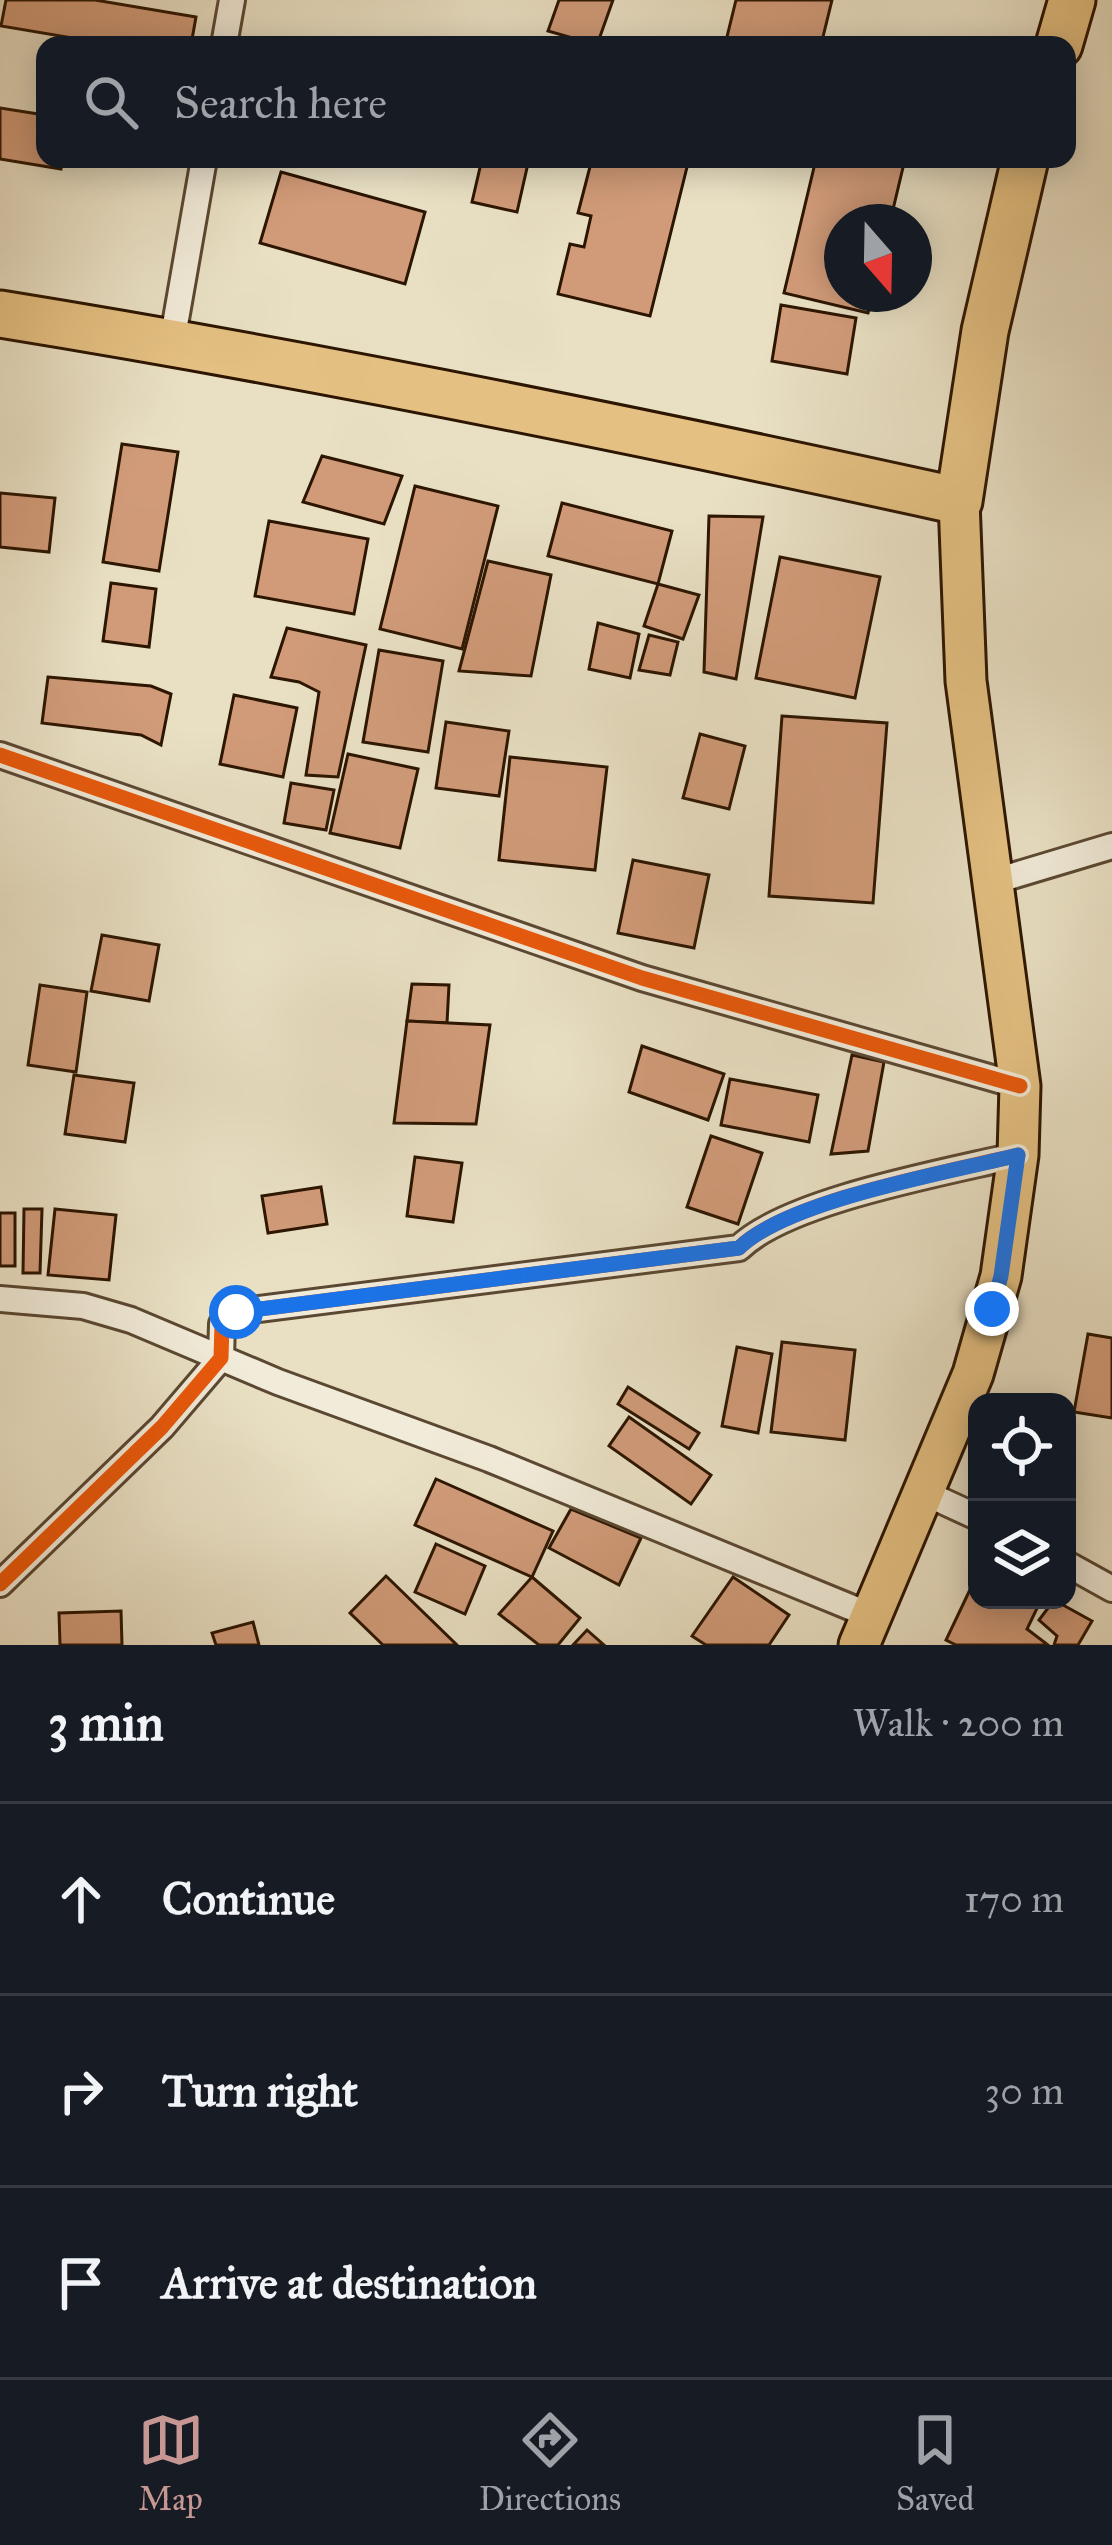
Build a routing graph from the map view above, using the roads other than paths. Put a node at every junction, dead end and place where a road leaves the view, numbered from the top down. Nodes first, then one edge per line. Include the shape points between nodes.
1 (232, 0) edge
2 (1072, 0) edge
3 (226, 36) edge
4 (1062, 36) edge
5 (202, 168) edge
6 (1023, 168) edge
7 (0, 314) edge
8 (172, 342) junction
9 (959, 501) junction
10 (0, 755) edge
11 (1112, 846) edge
12 (992, 882) junction
13 (1020, 1086) junction
14 (1018, 1155) junction
15 (0, 1299) edge
16 (221, 1358) junction
17 (925, 1492) junction
18 (968, 1513) edge
19 (1076, 1569) edge
20 (0, 1584) edge
21 (1112, 1589) edge
22 (866, 1630) edge

1 - 3 street
2 - 4 highway
5 - 8 street
6 - 9 highway
7 - 8 highway
8 - 9 highway
9 - 12 main road via 966,681
10 - 13 street via 642,978
11 - 12 street
12 - 13 main road
13 - 14 main road
14 - 16 street via 785,1218 739,1248 236,1312 222,1324
14 - 17 main road via 1001,1276 973,1374
15 - 16 street via 83,1306
16 - 20 street via 162,1427
16 - 22 street via 489,1460
17 - 18 street
17 - 22 main road
19 - 21 street

